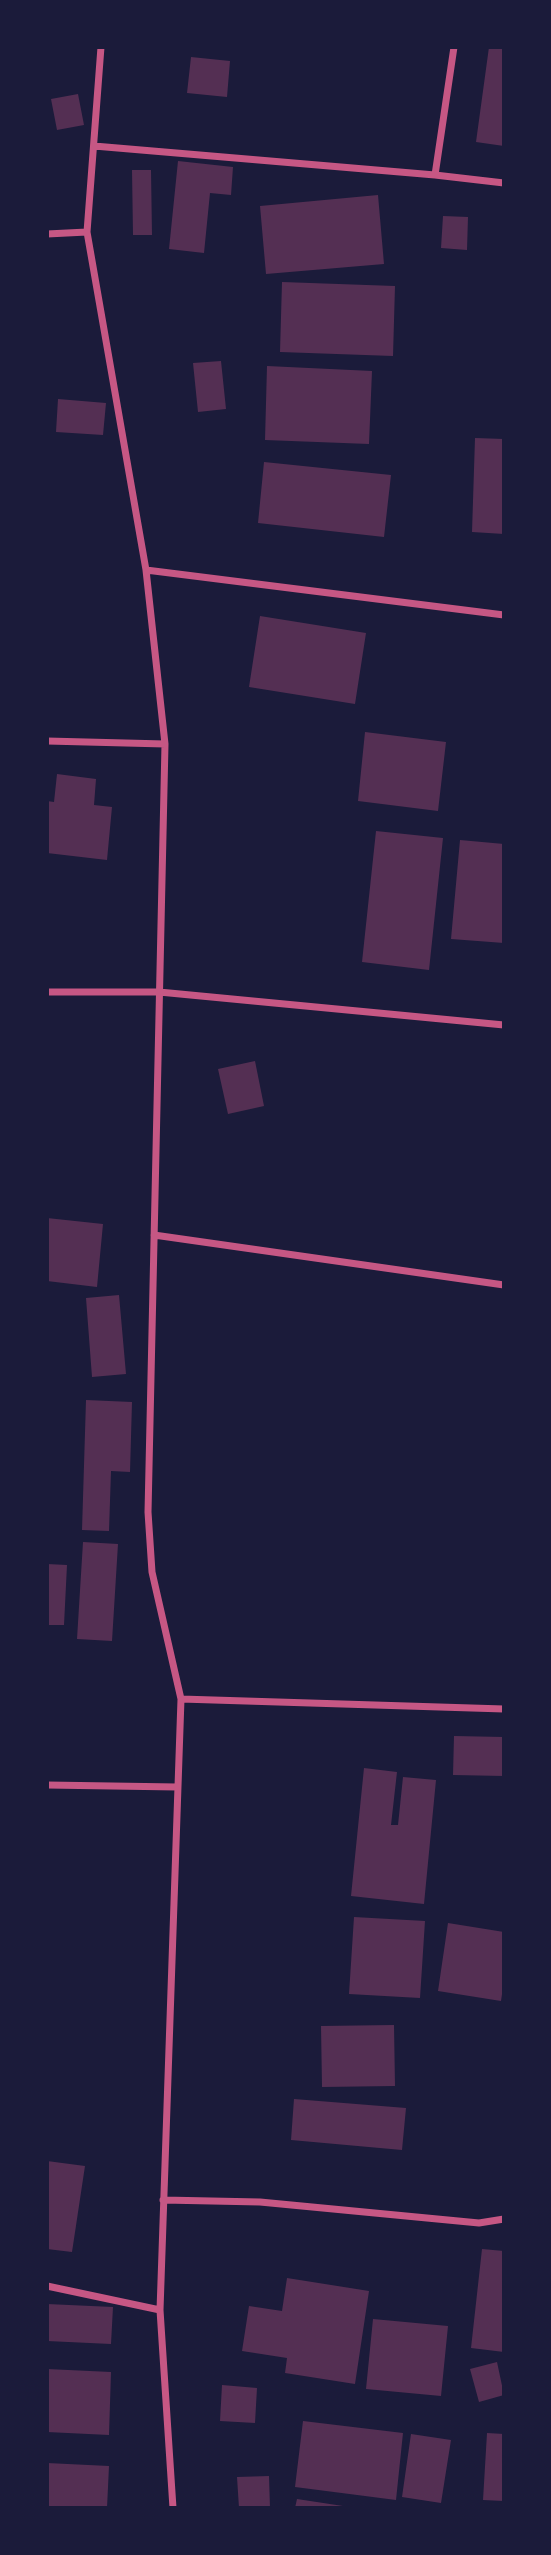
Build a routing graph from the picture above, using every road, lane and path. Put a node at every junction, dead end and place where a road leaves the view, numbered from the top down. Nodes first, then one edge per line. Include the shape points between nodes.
1 (101, 47) edge
2 (454, 47) edge
3 (94, 146) junction
4 (435, 175) junction
5 (504, 183) edge
6 (88, 232) junction
7 (47, 234) edge
8 (146, 570) junction
9 (504, 615) edge
10 (47, 741) edge
11 (165, 744) junction
12 (47, 992) edge
13 (159, 992) junction
14 (504, 1025) edge
15 (154, 1235) junction
16 (504, 1285) edge
17 (181, 1699) junction
18 (504, 1709) edge
19 (47, 1785) edge
20 (177, 1787) junction
21 (163, 2200) junction
22 (504, 2219) edge
23 (47, 2286) edge
24 (160, 2311) junction
25 (173, 2508) edge

1 - 3 street
2 - 4 street
3 - 4 street
3 - 6 street
4 - 5 street
6 - 7 street
6 - 8 street
8 - 9 street
8 - 11 street
10 - 11 street
11 - 13 street
12 - 13 street
13 - 14 street
13 - 15 street
15 - 16 street
15 - 17 street via 152,1572
17 - 18 street
17 - 20 street
19 - 20 street
20 - 21 street
21 - 22 street via 260,2202 479,2223
21 - 24 street
23 - 24 street
24 - 25 street

